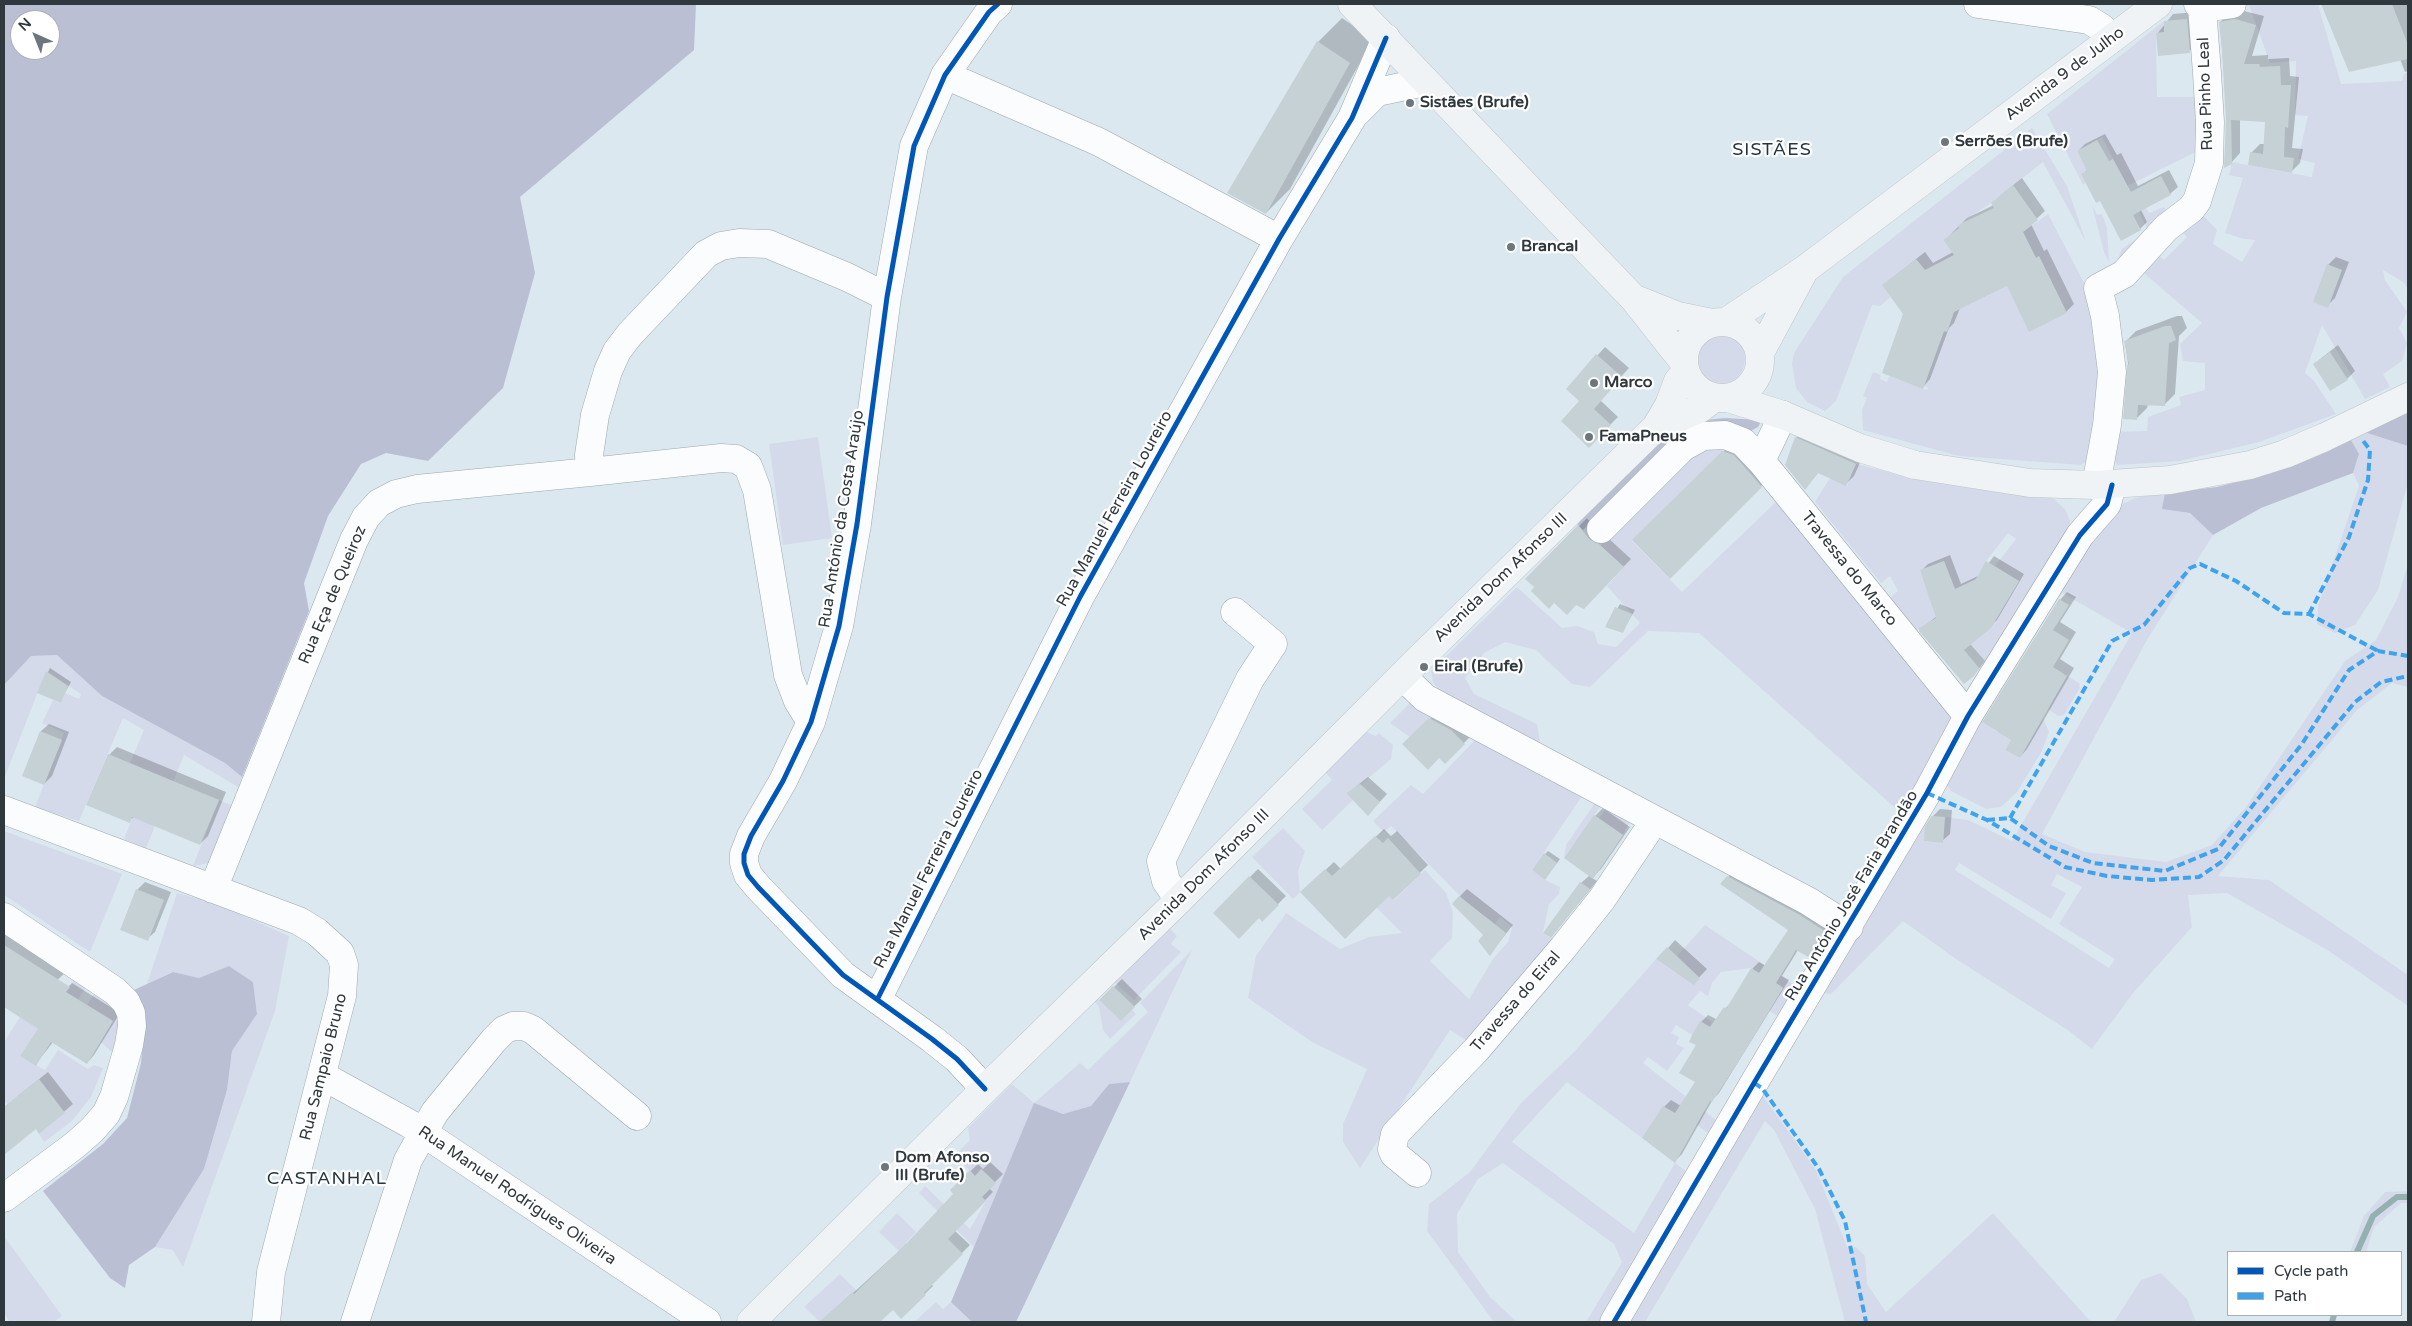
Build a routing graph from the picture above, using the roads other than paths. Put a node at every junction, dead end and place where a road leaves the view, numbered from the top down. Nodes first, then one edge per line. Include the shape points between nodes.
1 (998, 4) edge
2 (1352, 4) edge
3 (1978, 4) edge
4 (2158, 4) edge
5 (2232, 4) edge
6 (2200, 6) edge
7 (1386, 38) junction
8 (2111, 39) junction
9 (945, 76) junction
10 (1425, 82) junction
11 (1352, 118) junction
12 (1279, 239) junction
13 (1804, 270) junction
14 (2098, 288) joint
15 (887, 297) junction
16 (1634, 299) junction
17 (1719, 322) junction
18 (1760, 361) junction
19 (1684, 367) junction
20 (2408, 397) edge
21 (1721, 398) junction
22 (1783, 415) junction
23 (1656, 427) junction
24 (1761, 461) junction
25 (590, 472) junction
26 (2096, 485) junction
27 (1601, 529) dead end
28 (1235, 612) dead end
29 (1402, 676) junction
30 (1968, 716) junction
31 (811, 722) junction
32 (4, 810) edge
33 (1655, 820) junction
34 (213, 889) junction
35 (1179, 900) junction
36 (4, 918) edge
37 (1849, 927) junction
38 (878, 998) junction
39 (322, 1076) junction
40 (985, 1089) junction
41 (637, 1116) dead end
42 (423, 1133) junction
43 (1417, 1173) dead end
44 (4, 1198) edge
45 (266, 1322) edge
46 (355, 1322) edge
47 (707, 1322) edge
48 (751, 1322) edge
49 (1614, 1322) edge

1 - 9 street, Rua António da Costa Araújo via 989,12
2 - 7 main road
3 - 8 street via 2089,20
4 - 8 main road, Avenida 9 de Julho
5 - 6 street
6 - 14 street, Rua Pinho Leal via 2210,122 2209,163 2197,201 2166,228 2124,274
7 - 10 main road
7 - 11 street, Rua Manuel Ferreira Loureiro
8 - 13 main road, Avenida 9 de Julho
9 - 12 street via 1099,142
9 - 15 street, Rua António da Costa Araújo via 914,146
10 - 11 street, Rua Manuel Ferreira Loureiro via 1377,92
10 - 16 main road
11 - 12 street, Rua Manuel Ferreira Loureiro
12 - 38 street, Rua Manuel Ferreira Loureiro via 1080,597
13 - 17 main road, Avenida 9 de Julho
13 - 18 main road, Avenida 9 de Julho
14 - 26 street, Rua António José Faria Brandão via 2112,372
15 - 25 street via 768,244 721,246 706,254 630,334 618,351 608,371 595,415
15 - 31 street, Rua António da Costa Araújo via 857,524 839,626
16 - 17 main road via 1678,316
16 - 19 main road
17 - 18 main road via 1736,324 1752,336
17 - 19 main road via 1694,333 1686,346
18 - 21 main road via 1748,388
18 - 22 main road
19 - 21 main road via 1696,389
19 - 23 main road, Avenida Dom Afonso III
20 - 26 main road via 2325,437 2250,465 2170,480
21 - 22 main road
21 - 23 main road, Avenida Dom Afonso III
22 - 24 street
22 - 26 main road via 1860,448 1915,466 2030,483
23 - 29 main road, Avenida Dom Afonso III
24 - 27 street, Travessa do Marco via 1743,442 1725,435 1703,436 1683,447
24 - 30 street, Travessa do Marco
25 - 31 street, Rua Eça de Queiroz via 721,458 736,459 748,466 757,490 788,675
25 - 34 street, Rua Eça de Queiroz via 418,489 396,494 379,503 366,517
26 - 30 street, Rua António José Faria Brandão via 2082,515 2080,535
28 - 35 street via 1273,644 1250,680 1161,861 1166,881
29 - 33 street via 1425,698
29 - 35 main road, Avenida Dom Afonso III
30 - 37 street, Rua António José Faria Brandão via 1927,794
31 - 38 street, Rua António da Costa Araújo via 783,781 751,836 744,863 748,875 758,887 843,975
32 - 34 street, Rua Sampaio Bruno
33 - 37 street via 1808,901
33 - 43 street, Travessa do Eiral via 1602,899 1563,948 1476,1050 1396,1134 1394,1154
34 - 39 street, Rua Sampaio Bruno via 299,920 340,953 345,978
35 - 40 main road, Avenida Dom Afonso III
36 - 44 street via 115,991 126,1002 132,1026 114,1097 106,1114 75,1145
37 - 49 street, Rua António José Faria Brandão
38 - 40 street, Rua António da Costa Araújo via 957,1059
39 - 42 street, Rua Manuel Rodrigues Oliveira
39 - 45 street, Rua Sampaio Bruno via 271,1272
40 - 48 main road, Avenida Dom Afonso III
41 - 42 street via 533,1030 513,1026 494,1040 435,1112
42 - 46 street via 408,1160
42 - 47 street, Rua Manuel Rodrigues Oliveira

